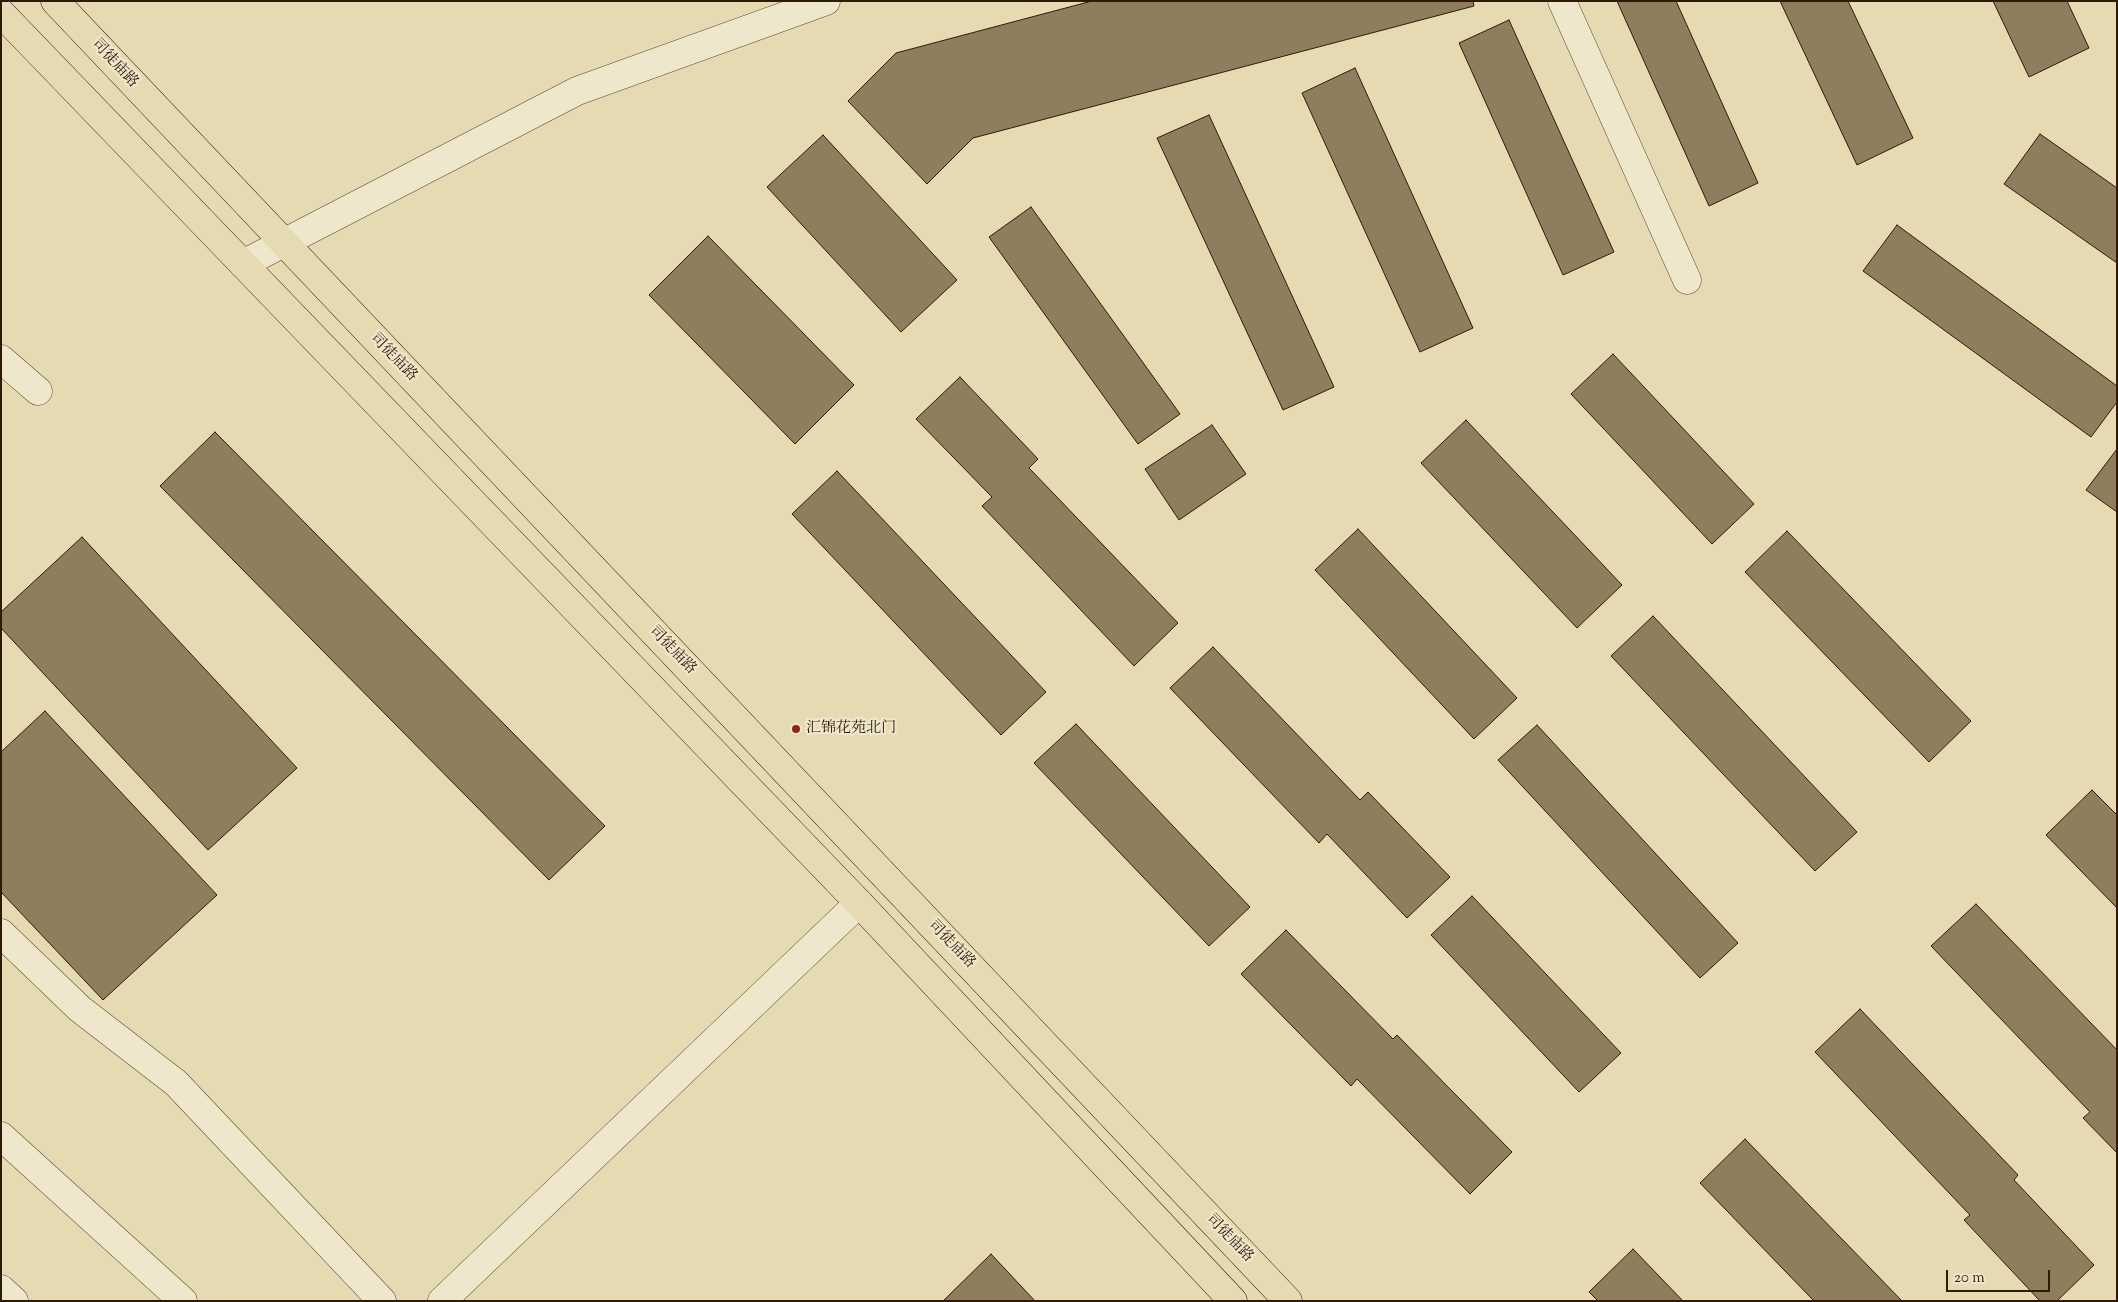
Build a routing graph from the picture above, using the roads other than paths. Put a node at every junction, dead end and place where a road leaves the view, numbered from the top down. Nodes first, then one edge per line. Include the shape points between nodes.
1 (55, 1) edge
2 (826, 1) edge
3 (1562, 1) edge
4 (4, 21) edge
5 (284, 243) junction
6 (243, 264) junction
7 (1687, 280) dead end
8 (1, 358) edge
9 (38, 391) dead end
10 (859, 903) junction
11 (1, 934) edge
12 (1, 1136) edge
13 (1, 1289) edge
14 (454, 1297) edge
15 (14, 1301) edge
16 (183, 1301) edge
17 (382, 1301) edge
18 (1233, 1301) edge
19 (1288, 1301) edge

1 - 5 main road, 司徒庙路
2 - 5 street via 577,91
3 - 7 street
4 - 6 main road
5 - 6 street
5 - 19 main road, 司徒庙路
6 - 10 main road
8 - 9 street
10 - 14 street
10 - 18 main road
11 - 17 street via 80,1009 176,1083
12 - 16 street
13 - 15 street

